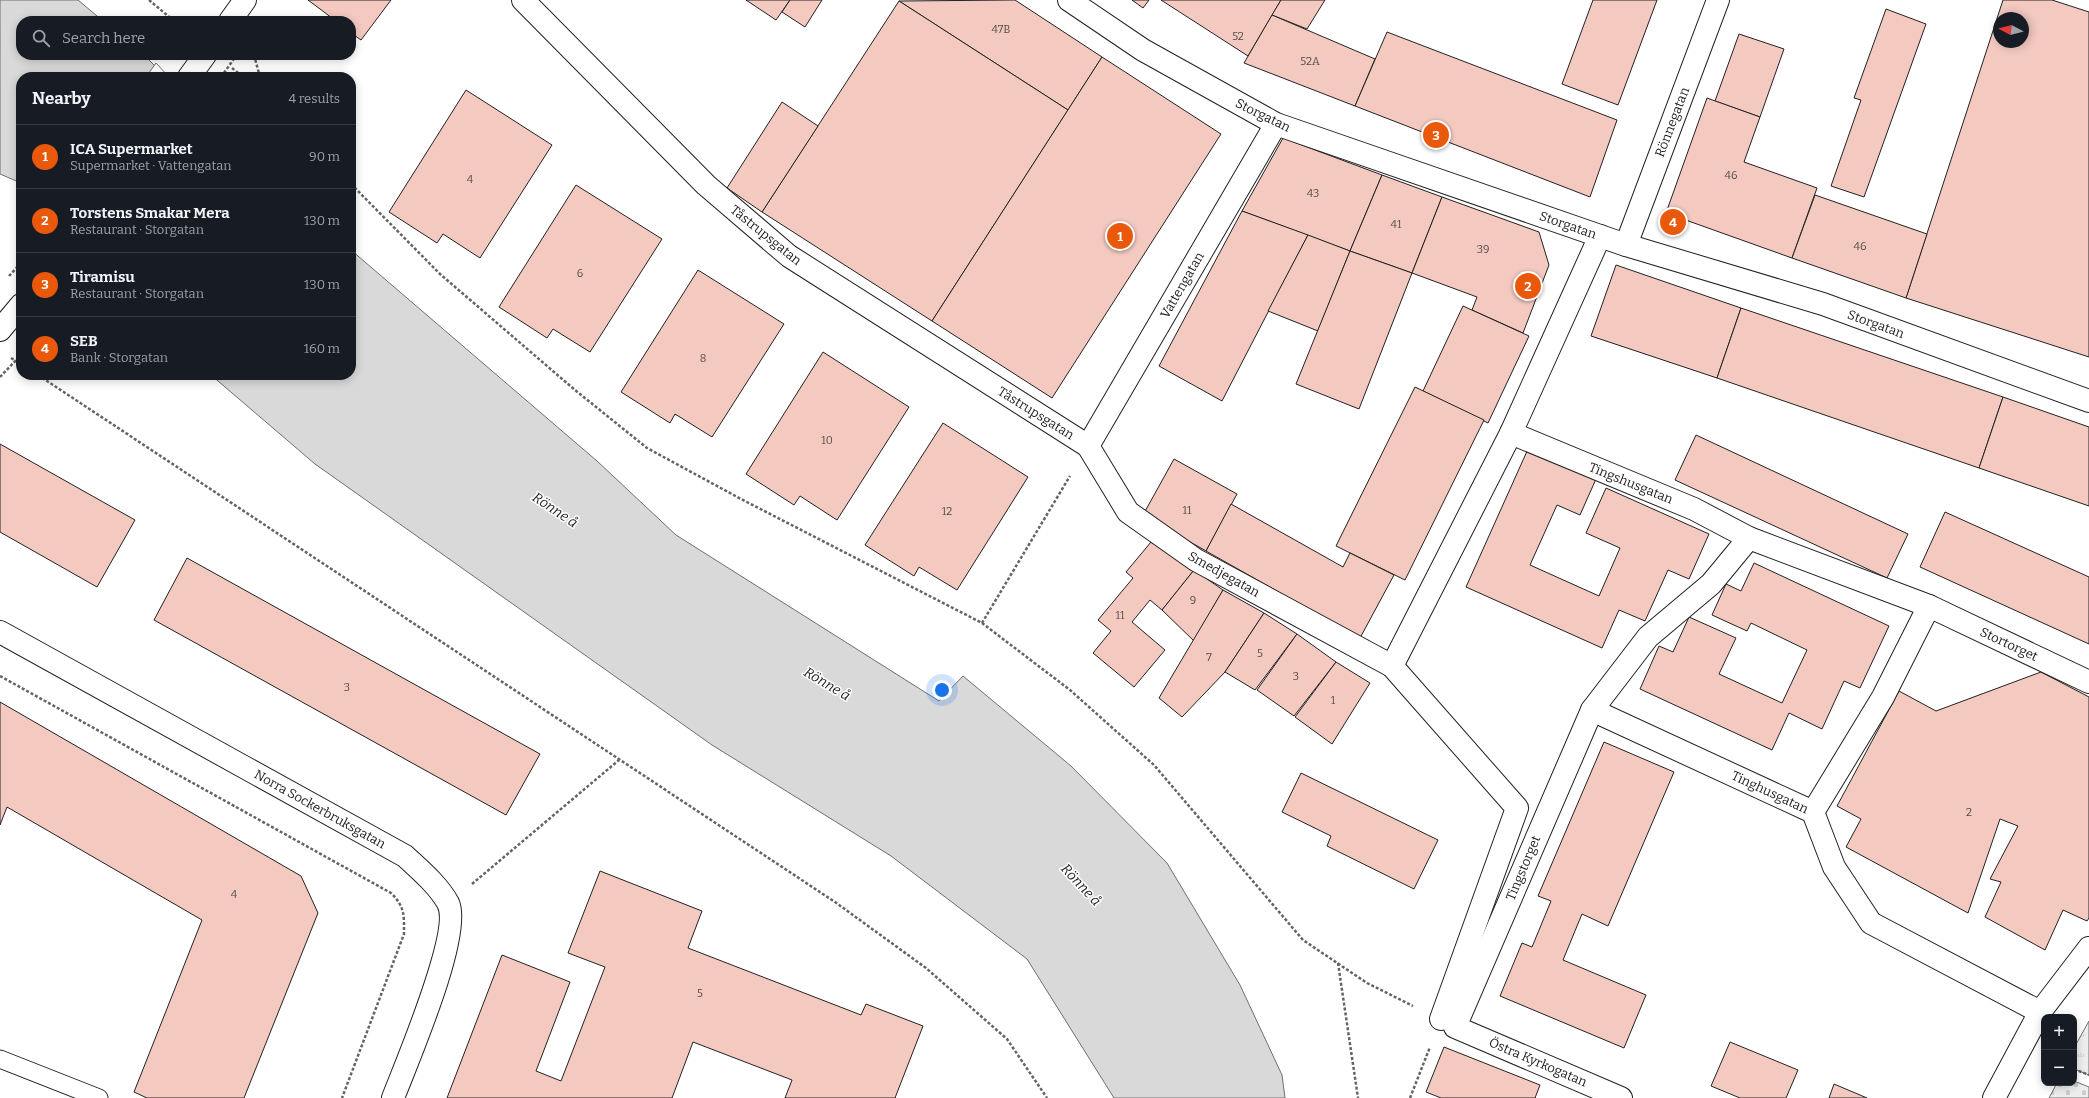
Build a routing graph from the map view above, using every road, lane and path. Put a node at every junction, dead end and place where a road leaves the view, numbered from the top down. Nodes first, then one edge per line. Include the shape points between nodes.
1 (149, 0) edge
2 (246, 0) edge
3 (523, 0) edge
4 (1069, 0) edge
5 (1718, 0) edge
6 (168, 16) edge
7 (234, 16) edge
8 (201, 60) edge
9 (233, 60) edge
10 (255, 60) edge
11 (193, 72) edge
12 (225, 72) edge
13 (259, 72) edge
14 (1276, 124) junction
15 (356, 189) edge
16 (1600, 236) junction
17 (1626, 245) junction
18 (16, 311) edge
19 (0, 330) edge
20 (16, 361) edge
21 (0, 377) edge
22 (46, 380) edge
23 (2089, 401) edge
24 (1511, 433) junction
25 (1088, 446) junction
26 (1749, 538) junction
27 (1929, 606) junction
28 (982, 623) junction
29 (0, 632) edge
30 (1392, 666) junction
31 (0, 676) edge
32 (2089, 682) edge
33 (1592, 710) junction
34 (619, 760) junction
35 (1814, 812) junction
36 (448, 904) junction
37 (2089, 948) edge
38 (1338, 963) junction
39 (2040, 1012) junction
40 (1448, 1023) junction
41 (0, 1058) edge
42 (2077, 1070) edge
43 (2089, 1075) edge
44 (99, 1098) edge
45 (342, 1098) edge
46 (393, 1098) edge
47 (1047, 1098) edge
48 (1358, 1098) edge
49 (1410, 1098) edge
50 (1621, 1098) edge
51 (1994, 1098) edge

1 - 6 path
2 - 7 street
3 - 25 street, Tåstrupsgatan via 706,184 789,256
4 - 14 street, Storgatan via 1143,50
5 - 17 street, Rönnegatan
8 - 11 street
9 - 12 path, bridge
10 - 13 path
14 - 16 street, Storgatan
14 - 25 street, Vattengatan
15 - 28 path via 440,274 647,448
16 - 17 street, Storgatan
16 - 24 street
17 - 23 street, Storgatan via 1823,304
18 - 19 street
20 - 21 path
22 - 34 path
24 - 26 street, Tingshusgatan via 1694,508
24 - 30 street
25 - 28 path
25 - 30 street, Smedjegatan via 1128,512 1196,560
26 - 27 street, Tingshusgatan
26 - 33 street via 1711,584 1648,637
27 - 32 street, Stortorget
27 - 35 street via 1883,697
28 - 38 path via 1070,690 1154,765 1303,940
29 - 36 street, Norra Sockerbruksgatan via 405,856 426,876
30 - 40 street via 1517,808
31 - 45 path via 391,893 401,903 404,934
33 - 35 street, Tinghusgatan
33 - 40 street, Tingstorget
34 - 36 path
34 - 47 path via 835,902 926,968 1007,1039 1040,1084
35 - 39 street, Tinghusgatan via 1834,867 1872,923
36 - 46 street via 449,932 444,959
37 - 39 street
38 - 40 path via 1367,983
38 - 48 path
39 - 51 street
40 - 49 path
40 - 50 street, Östra Kyrkogatan
41 - 44 lane
42 - 43 path

